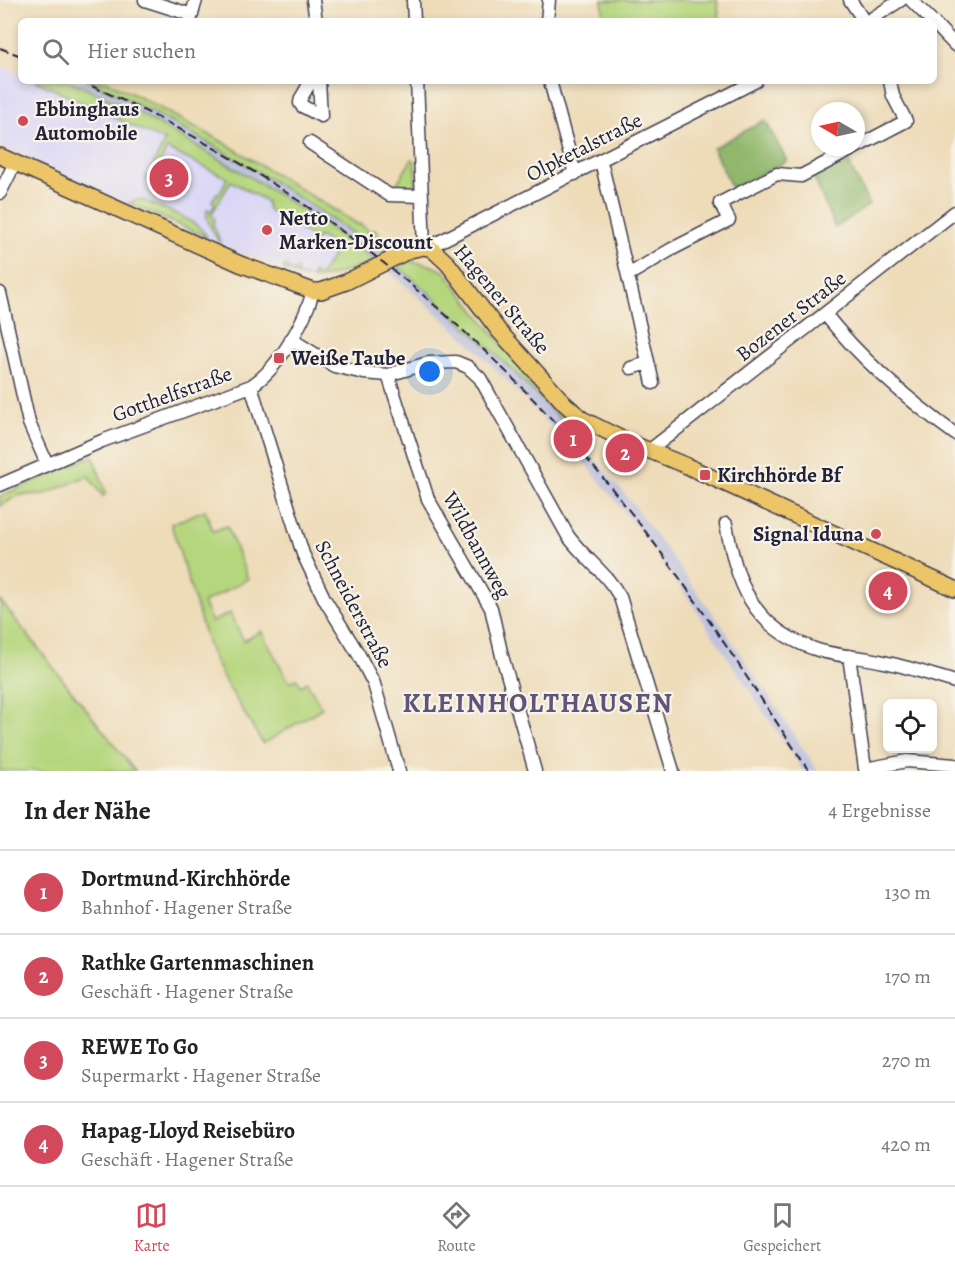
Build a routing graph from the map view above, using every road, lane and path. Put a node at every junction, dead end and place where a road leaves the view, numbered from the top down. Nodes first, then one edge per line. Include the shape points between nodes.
1 (146, 0) edge
2 (196, 0) edge
3 (313, 0) edge
4 (413, 0) edge
5 (549, 0) edge
6 (850, 0) edge
7 (901, 0) edge
8 (911, 0) edge
9 (191, 18) edge
10 (316, 18) edge
11 (414, 18) edge
12 (547, 18) edge
13 (864, 18) edge
14 (871, 18) edge
15 (929, 18) edge
16 (937, 26) edge
17 (955, 45) edge
18 (310, 84) edge
19 (319, 84) edge
20 (417, 84) edge
21 (551, 84) edge
22 (750, 84) edge
23 (891, 84) edge
24 (310, 143) dead end
25 (0, 156) edge
26 (601, 161) junction
27 (15, 163) junction
28 (575, 174) junction
29 (0, 193) edge
30 (422, 196) junction
31 (953, 217) edge
32 (428, 248) junction
33 (628, 275) junction
34 (313, 291) junction
35 (0, 293) edge
36 (825, 314) junction
37 (291, 339) junction
38 (648, 363) junction
39 (630, 368) dead end
40 (388, 375) junction
41 (653, 383) dead end
42 (250, 386) junction
43 (955, 434) edge
44 (650, 450) junction
45 (47, 464) junction
46 (0, 485) edge
47 (726, 524) dead end
48 (955, 589) edge
49 (849, 656) junction
50 (955, 682) edge
51 (955, 765) edge
52 (399, 771) edge
53 (535, 771) edge
54 (673, 771) edge

1 - 9 street
2 - 9 street
3 - 10 street
4 - 11 street
5 - 12 street
6 - 13 street
7 - 14 street
8 - 15 street
16 - 17 street
18 - 19 street via 300,103 321,116
20 - 30 street
21 - 28 street
22 - 26 street, Olpketalstraße
23 - 33 street via 906,121 801,176 777,174 720,203 729,220
24 - 30 street via 389,195
25 - 27 main road
26 - 28 street, Olpketalstraße
26 - 33 street
27 - 29 street
27 - 34 main road via 229,260
28 - 32 street, Olpketalstraße
30 - 32 street
31 - 36 street, Bozener Straße
32 - 34 main road, Hagener Straße via 395,256 346,282
32 - 44 main road, Hagener Straße via 448,264 499,332 573,412
33 - 38 street
34 - 37 street, Gotthelfstraße via 309,307
35 - 45 street via 29,423
36 - 43 street via 877,369
36 - 44 street, Bozener Straße
37 - 40 street via 334,366
37 - 42 street, Gotthelfstraße via 268,371
38 - 39 street
38 - 41 street
40 - 53 street, Wildbannweg via 428,499 491,608
40 - 54 street via 442,361 468,367 480,378 568,536 613,584 620,597
42 - 45 street, Gotthelfstraße
42 - 52 street, Schneiderstraße via 303,554 374,684
44 - 48 main road, Hagener Straße
45 - 46 street, Gotthelfstraße
47 - 49 street via 742,588 771,625 813,649
49 - 50 street
49 - 51 street via 865,769 907,760

